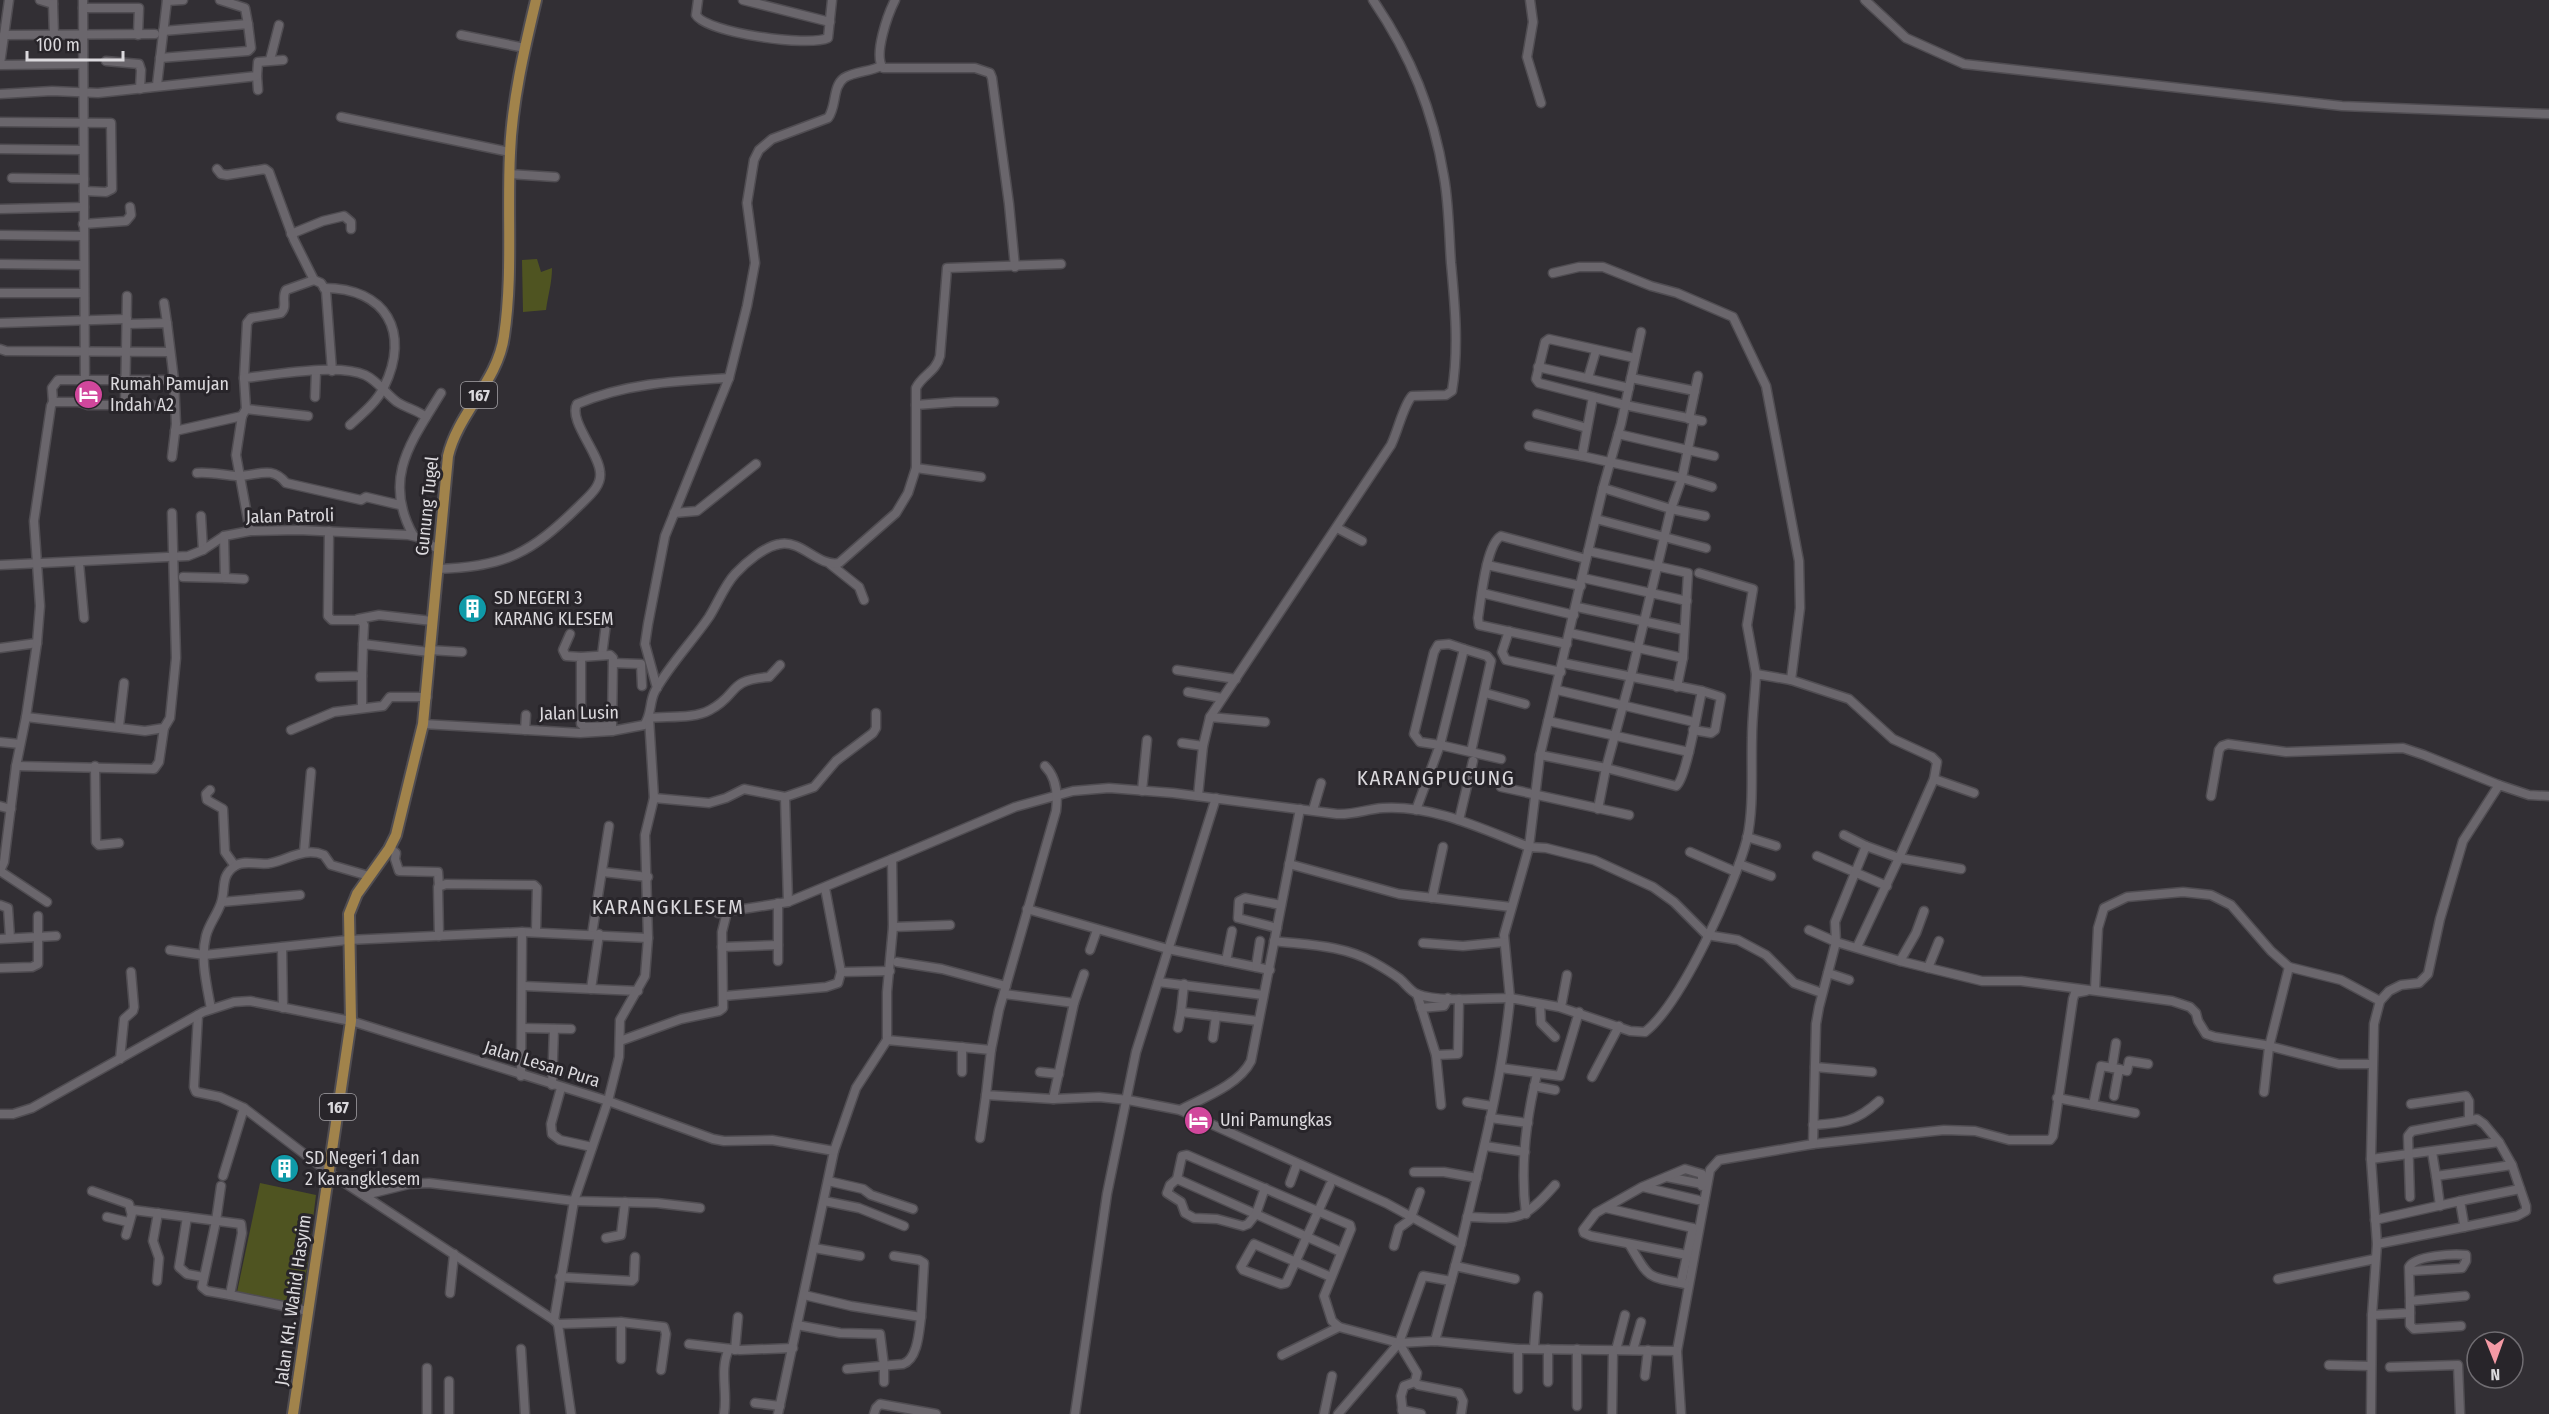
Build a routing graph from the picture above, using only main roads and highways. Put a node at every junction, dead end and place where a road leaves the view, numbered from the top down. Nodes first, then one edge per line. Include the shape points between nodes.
1 (536, 0) edge
2 (402, 812) joint
3 (293, 1414) edge

1 - 2 main road, Gunung Tugel / 167 via 510,152 504,336 482,391 450,450 427,697
2 - 3 main road, Jalan KH. Wahid Hasyim / 167 via 390,848 351,905 351,1021

